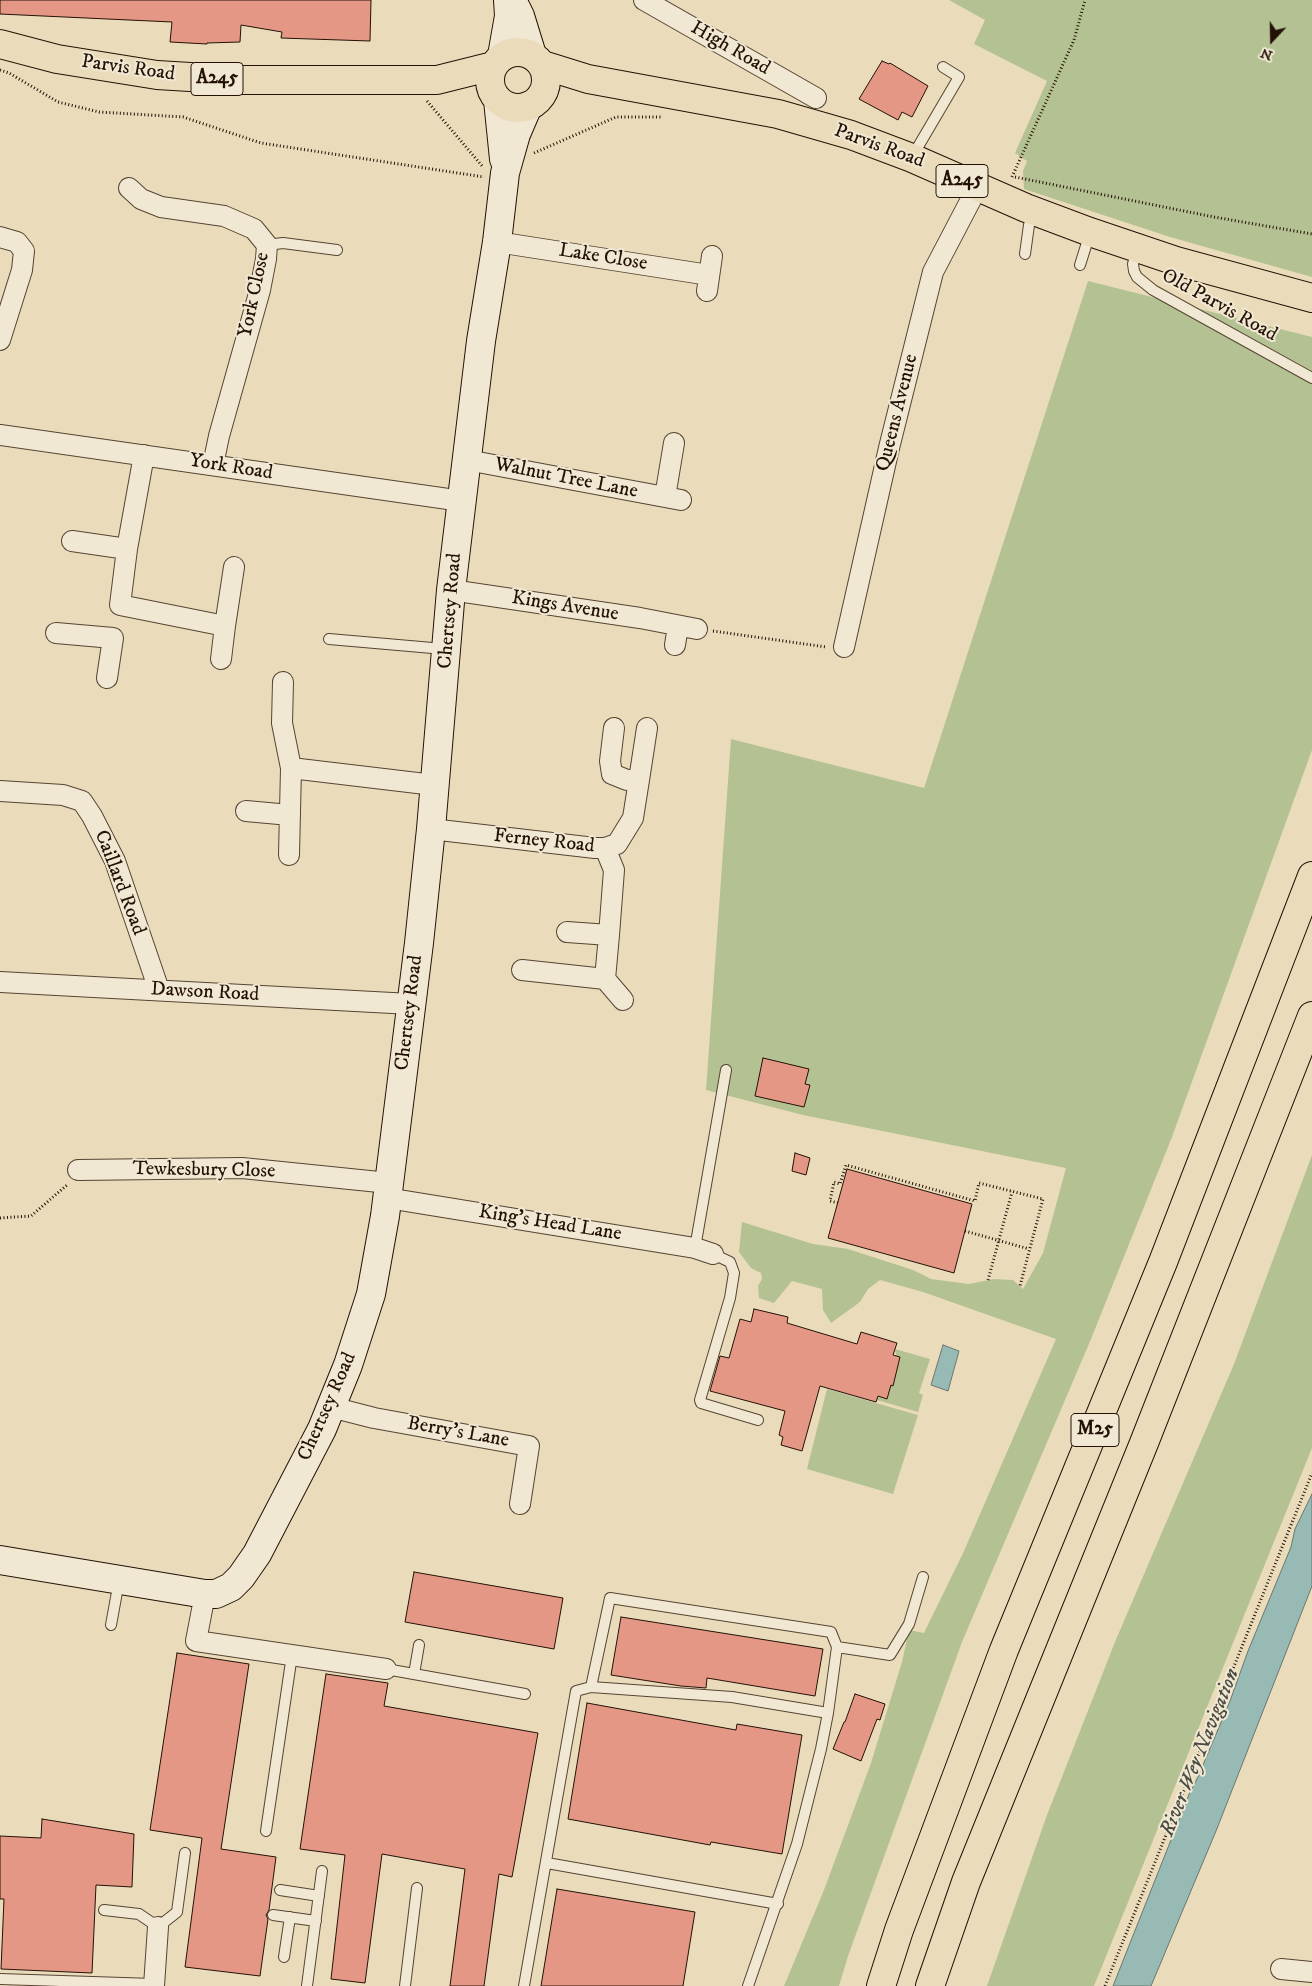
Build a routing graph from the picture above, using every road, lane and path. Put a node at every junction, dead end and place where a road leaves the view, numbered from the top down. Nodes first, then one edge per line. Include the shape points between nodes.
1 (510, 0) edge
2 (644, 0) edge
3 (1085, 0) edge
4 (0, 44) edge
5 (943, 68) dead end
6 (0, 70) edge
7 (497, 78) junction
8 (537, 80) junction
9 (431, 90) junction
10 (816, 98) dead end
11 (670, 117) dead end
12 (528, 157) dead end
13 (912, 158) junction
14 (494, 174) junction
15 (129, 188) dead end
16 (977, 188) junction
17 (1007, 188) junction
18 (1035, 211) junction
19 (1090, 232) junction
20 (1312, 234) edge
21 (0, 237) edge
22 (497, 242) junction
23 (267, 246) junction
24 (1137, 248) junction
25 (336, 250) dead end
26 (1025, 254) dead end
27 (1080, 265) dead end
28 (709, 274) dead end
29 (1312, 298) edge
30 (0, 340) edge
31 (1312, 378) edge
32 (0, 435) edge
33 (674, 443) dead end
34 (144, 455) junction
35 (467, 460) junction
36 (213, 465) junction
37 (462, 501) junction
38 (72, 541) dead end
39 (127, 549) junction
40 (234, 568) dead end
41 (451, 590) junction
42 (120, 605) junction
43 (225, 626) junction
44 (56, 633) dead end
45 (684, 633) joint
46 (113, 638) junction
47 (329, 639) dead end
48 (844, 647) joint
49 (447, 649) junction
50 (221, 660) dead end
51 (107, 678) dead end
52 (283, 682) dead end
53 (614, 728) dead end
54 (647, 728) dead end
55 (291, 768) junction
56 (639, 780) junction
57 (434, 785) junction
58 (0, 791) edge
59 (246, 811) dead end
60 (290, 816) junction
61 (431, 829) junction
62 (605, 848) junction
63 (289, 855) dead end
64 (1312, 876) edge
65 (567, 932) dead end
66 (609, 935) junction
67 (522, 970) dead end
68 (605, 979) junction
69 (0, 982) edge
70 (159, 990) junction
71 (623, 1000) dead end
72 (410, 1004) junction
73 (1312, 1016) edge
74 (726, 1070) dead end
75 (78, 1170) joint
76 (388, 1191) junction
77 (1012, 1192) junction
78 (838, 1203) dead end
79 (0, 1218) edge
80 (965, 1232) dead end
81 (999, 1241) junction
82 (1029, 1249) junction
83 (704, 1251) junction
84 (988, 1280) dead end
85 (1020, 1286) dead end
86 (331, 1407) junction
87 (758, 1420) dead end
88 (1312, 1473) edge
89 (520, 1504) dead end
90 (0, 1560) edge
91 (923, 1577) dead end
92 (120, 1581) junction
93 (205, 1594) junction
94 (111, 1626) dead end
95 (419, 1645) dead end
96 (837, 1647) junction
97 (292, 1655) junction
98 (386, 1669) joint
99 (414, 1674) junction
100 (591, 1687) junction
101 (525, 1694) dead end
102 (828, 1713) junction
103 (266, 1831) dead end
104 (185, 1853) dead end
105 (547, 1863) junction
106 (322, 1871) dead end
107 (417, 1888) dead end
108 (280, 1890) dead end
109 (319, 1896) junction
110 (778, 1904) junction
111 (104, 1910) dead end
112 (273, 1915) dead end
113 (290, 1917) junction
114 (316, 1921) junction
115 (158, 1927) junction
116 (284, 1957) dead end
117 (1281, 1969) dead end
118 (1312, 1972) edge
119 (0, 1979) edge
120 (154, 1985) edge
121 (307, 1986) edge
122 (405, 1986) edge
123 (524, 1986) edge
124 (748, 1986) edge
125 (881, 1986) edge
126 (930, 1986) edge
127 (1105, 1986) edge

1 - 7 street
1 - 8 street via 520,16
2 - 10 street, High Road
3 - 17 path via 1074,40
4 - 9 main road, Parvis Road / A245 via 57,59 157,74
5 - 13 lane via 960,77
6 - 14 path via 58,102 99,112 183,117 260,143 352,158
7 - 8 main road, Parvis Road via 517,51
7 - 8 main road via 512,108
7 - 9 main road, Parvis Road / A245
7 - 14 street, Chertsey Road
8 - 13 main road, Parvis Road / A245 via 608,82 778,114 851,135
8 - 14 street, Chertsey Road via 516,134
9 - 14 path
11 - 12 path via 616,117
13 - 16 main road, Parvis Road / A245
14 - 22 street, Chertsey Road
15 - 23 street, York Close via 141,199 161,206 224,216 254,230
16 - 17 main road, Parvis Road / A245
16 - 48 street, Queens Avenue via 933,272
17 - 18 main road, Parvis Road / A245
17 - 20 path
18 - 19 main road, Parvis Road / A245
18 - 26 lane via 1029,225
19 - 24 main road, Parvis Road / A245
19 - 27 lane
21 - 30 street via 17,242 24,251 22,270
22 - 28 street, Lake Close
22 - 35 street, Chertsey Road
23 - 25 lane via 284,242
23 - 36 street, York Close via 260,290
24 - 29 main road, Parvis Road / A245
24 - 31 lane, Old Parvis Road via 1133,264 1136,277 1153,290
32 - 34 street, York Road
33 - 35 street, Walnut Tree Lane via 673,499
34 - 36 street, York Road
34 - 39 street
35 - 37 street, Chertsey Road
36 - 37 street, York Road
37 - 41 street, Chertsey Road
38 - 39 street
39 - 42 street
40 - 43 street
41 - 45 street, Kings Avenue via 640,618
41 - 49 street, Chertsey Road
42 - 43 street
42 - 46 street
43 - 50 street
44 - 46 street
45 - 48 path
46 - 51 street
47 - 49 lane
49 - 57 street, Chertsey Road
52 - 55 street via 282,723
53 - 56 street via 610,761 612,774 627,780
54 - 56 street, Ferney Road
55 - 57 street
55 - 60 street
56 - 62 street, Ferney Road via 633,818 617,844
57 - 61 street, Chertsey Road
58 - 70 street, Caillard Road via 63,794 82,801 115,861
59 - 60 street
60 - 63 street
61 - 62 street, Ferney Road
61 - 72 street, Chertsey Road
62 - 66 street via 614,870
64 - 125 main road, M25 via 1163,1262 1004,1650
65 - 66 street
66 - 68 street
67 - 68 street
68 - 71 street
69 - 70 street, Dawson Road
70 - 72 street, Dawson Road
72 - 76 street, Chertsey Road
73 - 126 main road, M25 via 966,1882
74 - 83 lane
75 - 76 street, Tewkesbury Close via 242,1168
75 - 79 path via 66,1186 31,1216
76 - 83 street, King's Head Lane
76 - 86 street, Chertsey Road via 371,1294
77 - 78 path via 979,1183 975,1201 846,1165 840,1184 834,1182 830,1201
77 - 81 path
77 - 82 path via 1043,1199
80 - 81 path
81 - 82 path
81 - 84 path
82 - 85 path
83 - 87 lane via 730,1262 734,1273 730,1298 700,1400 701,1403
86 - 89 street, Berry's Lane via 529,1446
86 - 93 street, Chertsey Road via 257,1554 231,1587 216,1594
88 - 127 path
90 - 92 street, Chertsey Road
91 - 96 lane via 909,1624 890,1655
92 - 93 street, Chertsey Road
92 - 94 lane
93 - 97 street via 196,1641
95 - 99 lane
96 - 100 lane via 831,1632 610,1598
96 - 102 lane
97 - 98 street
97 - 103 lane
98 - 99 lane
99 - 101 lane
100 - 102 lane via 732,1697
100 - 105 lane via 576,1691
102 - 110 lane via 797,1844
104 - 115 lane via 177,1912
105 - 110 lane
105 - 123 lane
106 - 109 lane
107 - 122 lane
108 - 109 lane
109 - 114 lane
110 - 124 lane
111 - 115 lane via 140,1914
112 - 113 lane
113 - 114 lane
113 - 116 lane
114 - 121 lane
115 - 120 street
117 - 118 street
119 - 120 lane

